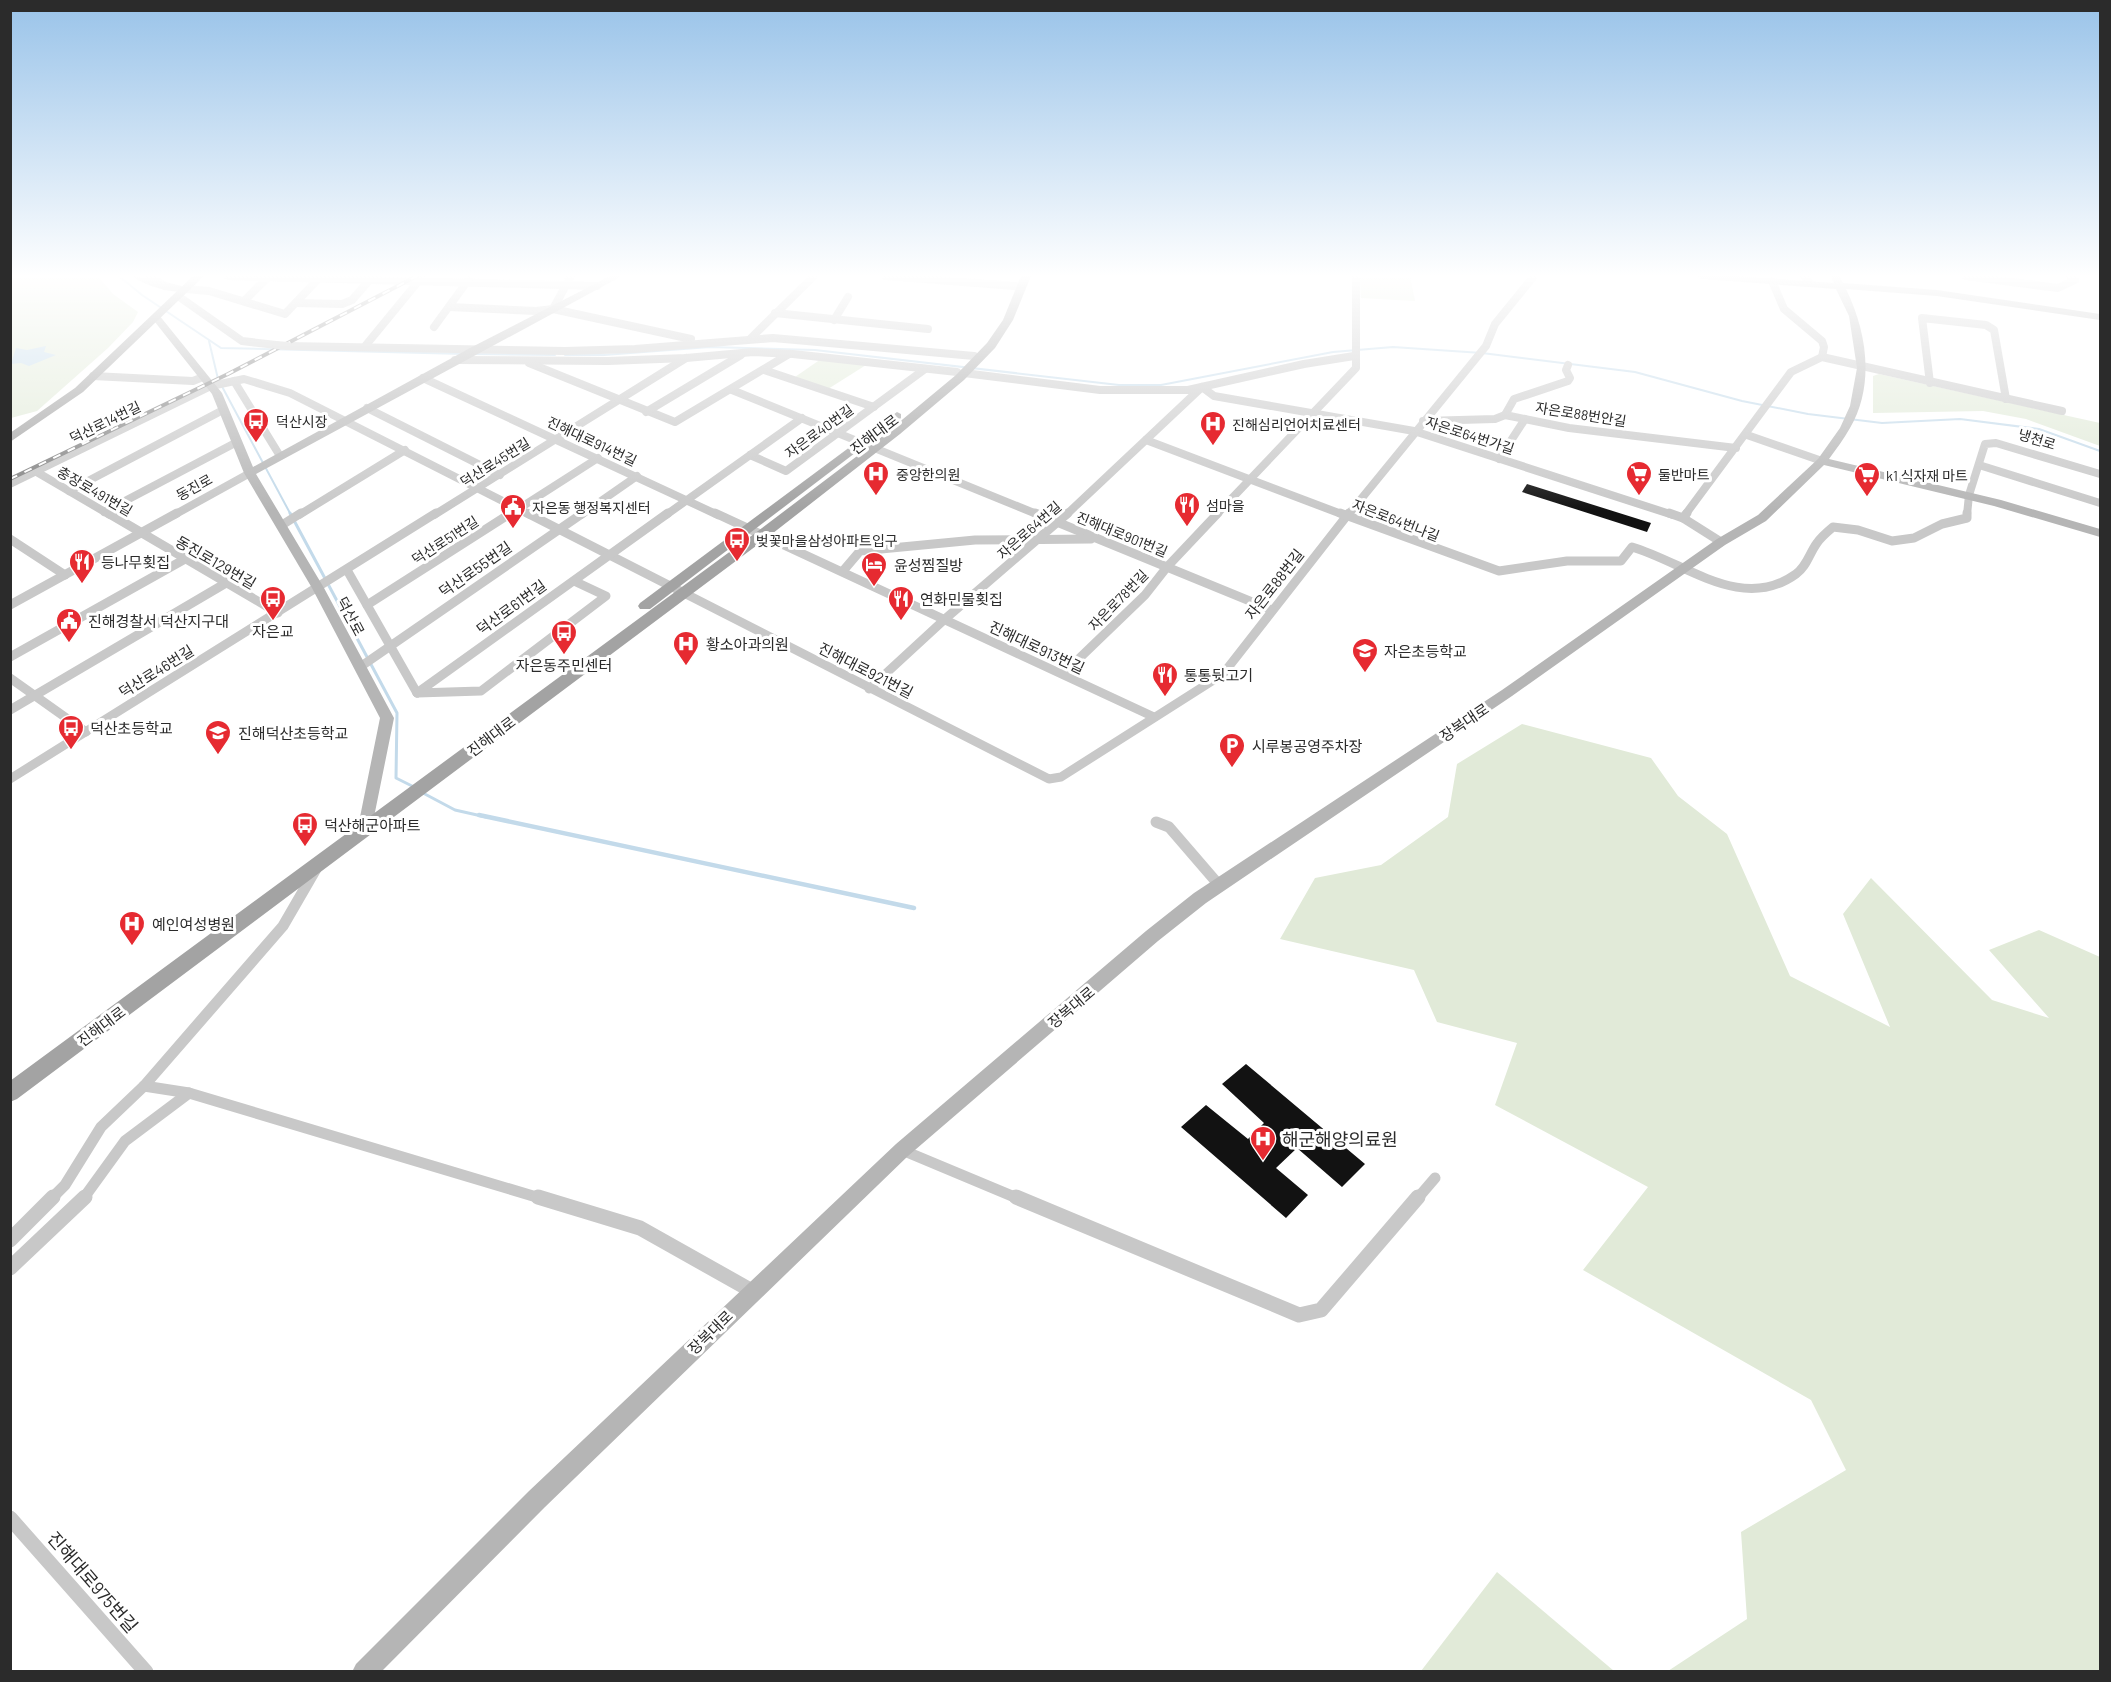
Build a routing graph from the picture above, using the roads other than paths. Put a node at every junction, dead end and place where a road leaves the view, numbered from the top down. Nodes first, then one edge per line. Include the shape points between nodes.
1 (116, 354) edge
2 (186, 354) edge
3 (466, 354) edge
4 (726, 354) edge
5 (741, 354) edge
6 (789, 354) edge
7 (793, 354) edge
8 (921, 354) edge
9 (975, 354) edge
10 (979, 354) edge
11 (1479, 354) edge
12 (1860, 354) edge
13 (1927, 354) edge
14 (1998, 354) edge
15 (1354, 356) joint
16 (1822, 357) joint
17 (686, 358) junction
18 (456, 360) junction
19 (525, 361) junction
20 (1568, 365) dead end
21 (966, 367) junction
22 (1862, 368) junction
23 (925, 369) junction
24 (764, 370) junction
25 (93, 376) junction
26 (423, 378) junction
27 (207, 381) junction
28 (234, 381) junction
29 (1930, 382) junction
30 (1202, 387) junction
31 (732, 390) junction
32 (2006, 399) junction
33 (618, 400) junction
34 (874, 407) junction
35 (367, 408) junction
36 (224, 410) junction
37 (2062, 411) dead end
38 (646, 412) junction
39 (1313, 413) junction
40 (1505, 415) junction
41 (802, 418) junction
42 (1525, 419) junction
43 (1423, 421) junction
44 (341, 422) junction
45 (1414, 431) junction
46 (840, 433) junction
47 (1747, 435) junction
48 (10, 439) edge
49 (557, 439) junction
50 (1146, 440) junction
51 (237, 442) junction
52 (869, 445) junction
53 (1736, 448) junction
54 (405, 450) junction
55 (750, 455) junction
56 (280, 456) junction
57 (597, 458) junction
58 (1499, 459) junction
59 (1822, 461) junction
60 (1979, 465) junction
61 (35, 471) junction
62 (250, 473) junction
63 (2100, 474) edge
64 (500, 475) junction
65 (637, 476) junction
66 (1250, 479) junction
67 (10, 484) edge
68 (478, 488) junction
69 (69, 491) junction
70 (1969, 495) junction
71 (688, 500) junction
72 (2100, 503) edge
73 (518, 509) junction
74 (104, 512) junction
75 (1347, 516) junction
76 (1683, 518) junction
77 (1059, 523) junction
78 (282, 525) junction
79 (558, 530) junction
80 (757, 531) junction
81 (141, 533) junction
82 (2100, 533) edge
83 (1044, 536) junction
84 (10, 539) edge
85 (1100, 539) junction
86 (1721, 542) junction
87 (608, 556) junction
88 (184, 559) junction
89 (1167, 567) junction
90 (1683, 568) junction
91 (347, 570) junction
92 (843, 571) junction
93 (65, 575) junction
94 (574, 581) junction
95 (226, 583) junction
96 (318, 588) junction
97 (676, 591) junction
98 (10, 605) edge
99 (367, 605) junction
100 (1272, 610) junction
101 (278, 613) junction
102 (945, 619) junction
103 (390, 646) junction
104 (10, 657) edge
105 (360, 667) junction
106 (1063, 674) junction
107 (10, 678) edge
108 (869, 689) junction
109 (417, 693) junction
110 (35, 696) junction
111 (10, 710) edge
112 (1154, 717) junction
113 (86, 732) junction
114 (10, 779) edge
115 (1049, 779) joint
116 (367, 817) junction
117 (1156, 822) dead end
118 (318, 865) junction
119 (1219, 885) junction
120 (10, 1079) edge
121 (144, 1086) junction
122 (10, 1093) edge
123 (189, 1093) junction
124 (902, 1150) junction
125 (1435, 1178) dead end
126 (10, 1240) edge
127 (10, 1268) edge
128 (753, 1291) junction
129 (10, 1518) edge
130 (147, 1671) edge
131 (364, 1671) edge

1 - 25 main road
2 - 27 street, 덕산로
3 - 18 street, 동진로
4 - 17 street
5 - 38 street
6 - 24 street
7 - 23 street
8 - 21 street
9 - 21 main road, 진해대로
10 - 21 main road, 진해대로
11 - 43 street, 자은로88번길
12 - 22 street
13 - 29 street
14 - 32 street
15 - 30 street
15 - 39 street, 자은로78번길 via 1356,368
16 - 22 street
16 - 47 street via 1791,372
17 - 19 street
17 - 33 street, 덕산로45번길
18 - 19 street
18 - 26 street, 동진로
19 - 33 street
20 - 40 street via 1568,381 1514,399
21 - 23 street
21 - 30 street via 1100,390
21 - 52 main road, 진해대로
22 - 29 street
22 - 59 street, 장복대로 via 1855,406
23 - 34 street, 자은로40번길
24 - 31 street
24 - 34 street
25 - 27 street
25 - 48 main road via 55,409
26 - 35 street, 동진로
26 - 49 street, 진해대로914번길
27 - 28 street, 진해대로921번길
27 - 36 street, 덕산로
27 - 61 street, 덕산로14번길
28 - 44 street, 진해대로921번길 via 244,379 290,393
28 - 56 street
29 - 32 street
30 - 39 street, 자은로64번가길 via 1214,396
30 - 50 street, 자은로64번길
31 - 38 street via 675,422
31 - 41 street, 진해대로901번길
32 - 37 street
33 - 38 street
33 - 49 street, 덕산로45번길
34 - 46 street, 자은로40번길
35 - 44 street, 동진로
35 - 64 street
36 - 51 street, 덕산로
36 - 69 street
39 - 45 street, 자은로64번가길
39 - 66 street, 자은로78번길
40 - 42 street, 자은로88번안길
40 - 43 street, 자은로88번안길 via 1495,419
41 - 46 street, 진해대로901번길
41 - 55 street, 덕산로61번길
42 - 53 street, 자은로88번안길
42 - 58 street
43 - 45 street, 자은로88번길
44 - 54 street, 진해대로921번길
44 - 56 street, 동진로
45 - 58 street, 자은로64번가길
45 - 75 street, 자은로88번길
46 - 52 street, 진해대로901번길
46 - 55 street, 자은로40번길 via 786,471
47 - 53 street
47 - 59 street
49 - 57 street, 진해대로914번길
49 - 64 street, 덕산로45번길
50 - 66 street, 자은로64번나길
50 - 77 street, 자은로64번길
51 - 62 street, 덕산로
51 - 74 street
52 - 77 street, 진해대로901번길
52 - 80 main road, 진해대로
53 - 76 street
54 - 68 street, 진해대로921번길
54 - 78 street
55 - 71 street, 덕산로61번길
56 - 62 street, 동진로
57 - 65 street, 진해대로914번길
57 - 73 street, 덕산로51번길
58 - 76 street, 자은로64번가길
59 - 70 street via 1898,482
59 - 86 street, 장복대로 via 1762,518
60 - 63 street, 냉천로 via 1985,444 1995,442
60 - 70 street, 냉천로
60 - 72 street
61 - 67 street, 덕산로14번길
61 - 69 street, 충장로491번길
62 - 78 street, 덕산로
62 - 81 street, 동진로
64 - 68 street, 덕산로45번길
65 - 71 street, 진해대로914번길
65 - 79 street, 덕산로55번길
66 - 75 street, 자은로64번나길
66 - 89 street, 자은로78번길
68 - 73 street, 진해대로921번길
68 - 91 street, 덕산로45번길
69 - 74 street, 충장로491번길
70 - 82 street via 2049,515
70 - 90 street, 냉천로 via 1967,518 1942,524 1914,538 1892,541 1833,527 1818,540 1812,557 1796,574 1750,592
71 - 80 street, 진해대로914번길
71 - 87 street, 덕산로61번길
73 - 79 street, 진해대로921번길
73 - 99 street, 덕산로51번길
74 - 81 street, 충장로491번길
75 - 90 street, 자은로64번나길 via 1499,571 1567,561 1621,561 1632,547
75 - 100 street, 자은로88번길
76 - 86 street, 자은로64번가길
77 - 83 street, 자은로64번길
77 - 85 street, 진해대로901번길
78 - 96 street, 덕산로
79 - 87 street, 진해대로921번길
79 - 103 street, 덕산로55번길
80 - 92 street, 진해대로913번길
80 - 97 main road, 진해대로
81 - 88 street, 동진로129번길
81 - 93 street, 동진로
83 - 85 street
83 - 92 street via 932,542 860,551
83 - 102 street, 자은로64번길
84 - 93 street
85 - 89 street, 진해대로901번길
86 - 90 street, 장복대로
87 - 94 street, 덕산로61번길
87 - 97 street, 진해대로921번길
88 - 95 street, 동진로129번길
88 - 104 street
89 - 100 street, 진해대로901번길
89 - 106 street, 자은로78번길 via 1144,595
90 - 119 street, 장복대로 via 1507,693
91 - 96 street, 덕산로45번길
91 - 99 street
92 - 102 street, 진해대로913번길
93 - 98 street, 동진로
94 - 109 street, 덕산로61번길
94 - 109 street via 606,596 481,691
95 - 101 street, 동진로129번길
95 - 110 street
96 - 101 street, 덕산로46번길
96 - 105 street, 덕산로
97 - 108 street, 진해대로921번길
97 - 116 main road, 진해대로
97 - 118 main road, 진해대로
99 - 103 street
100 - 112 street, 자은로88번길 via 1223,674
101 - 113 street, 덕산로46번길
102 - 106 street, 진해대로913번길
102 - 108 street, 자은로64번길
103 - 105 street, 덕산로55번길
103 - 109 street
105 - 116 street, 덕산로 via 387,718
106 - 112 street, 진해대로913번길
107 - 110 street
108 - 115 street, 진해대로921번길
110 - 111 street
110 - 113 street
112 - 115 street, 자은로88번길 via 1061,777
113 - 114 street, 덕산로46번길
116 - 120 main road, 진해대로
117 - 119 street via 1169,826
118 - 121 street via 283,926
118 - 122 main road, 진해대로
119 - 124 street, 장복대로 via 1152,936
121 - 123 street
121 - 126 street via 101,1127 64,1185
123 - 127 street via 125,1141 88,1194
123 - 128 street via 640,1228
124 - 125 street via 1299,1315 1321,1310
124 - 128 street, 장복대로
128 - 131 street, 장복대로
129 - 130 street, 진해대로975번길

